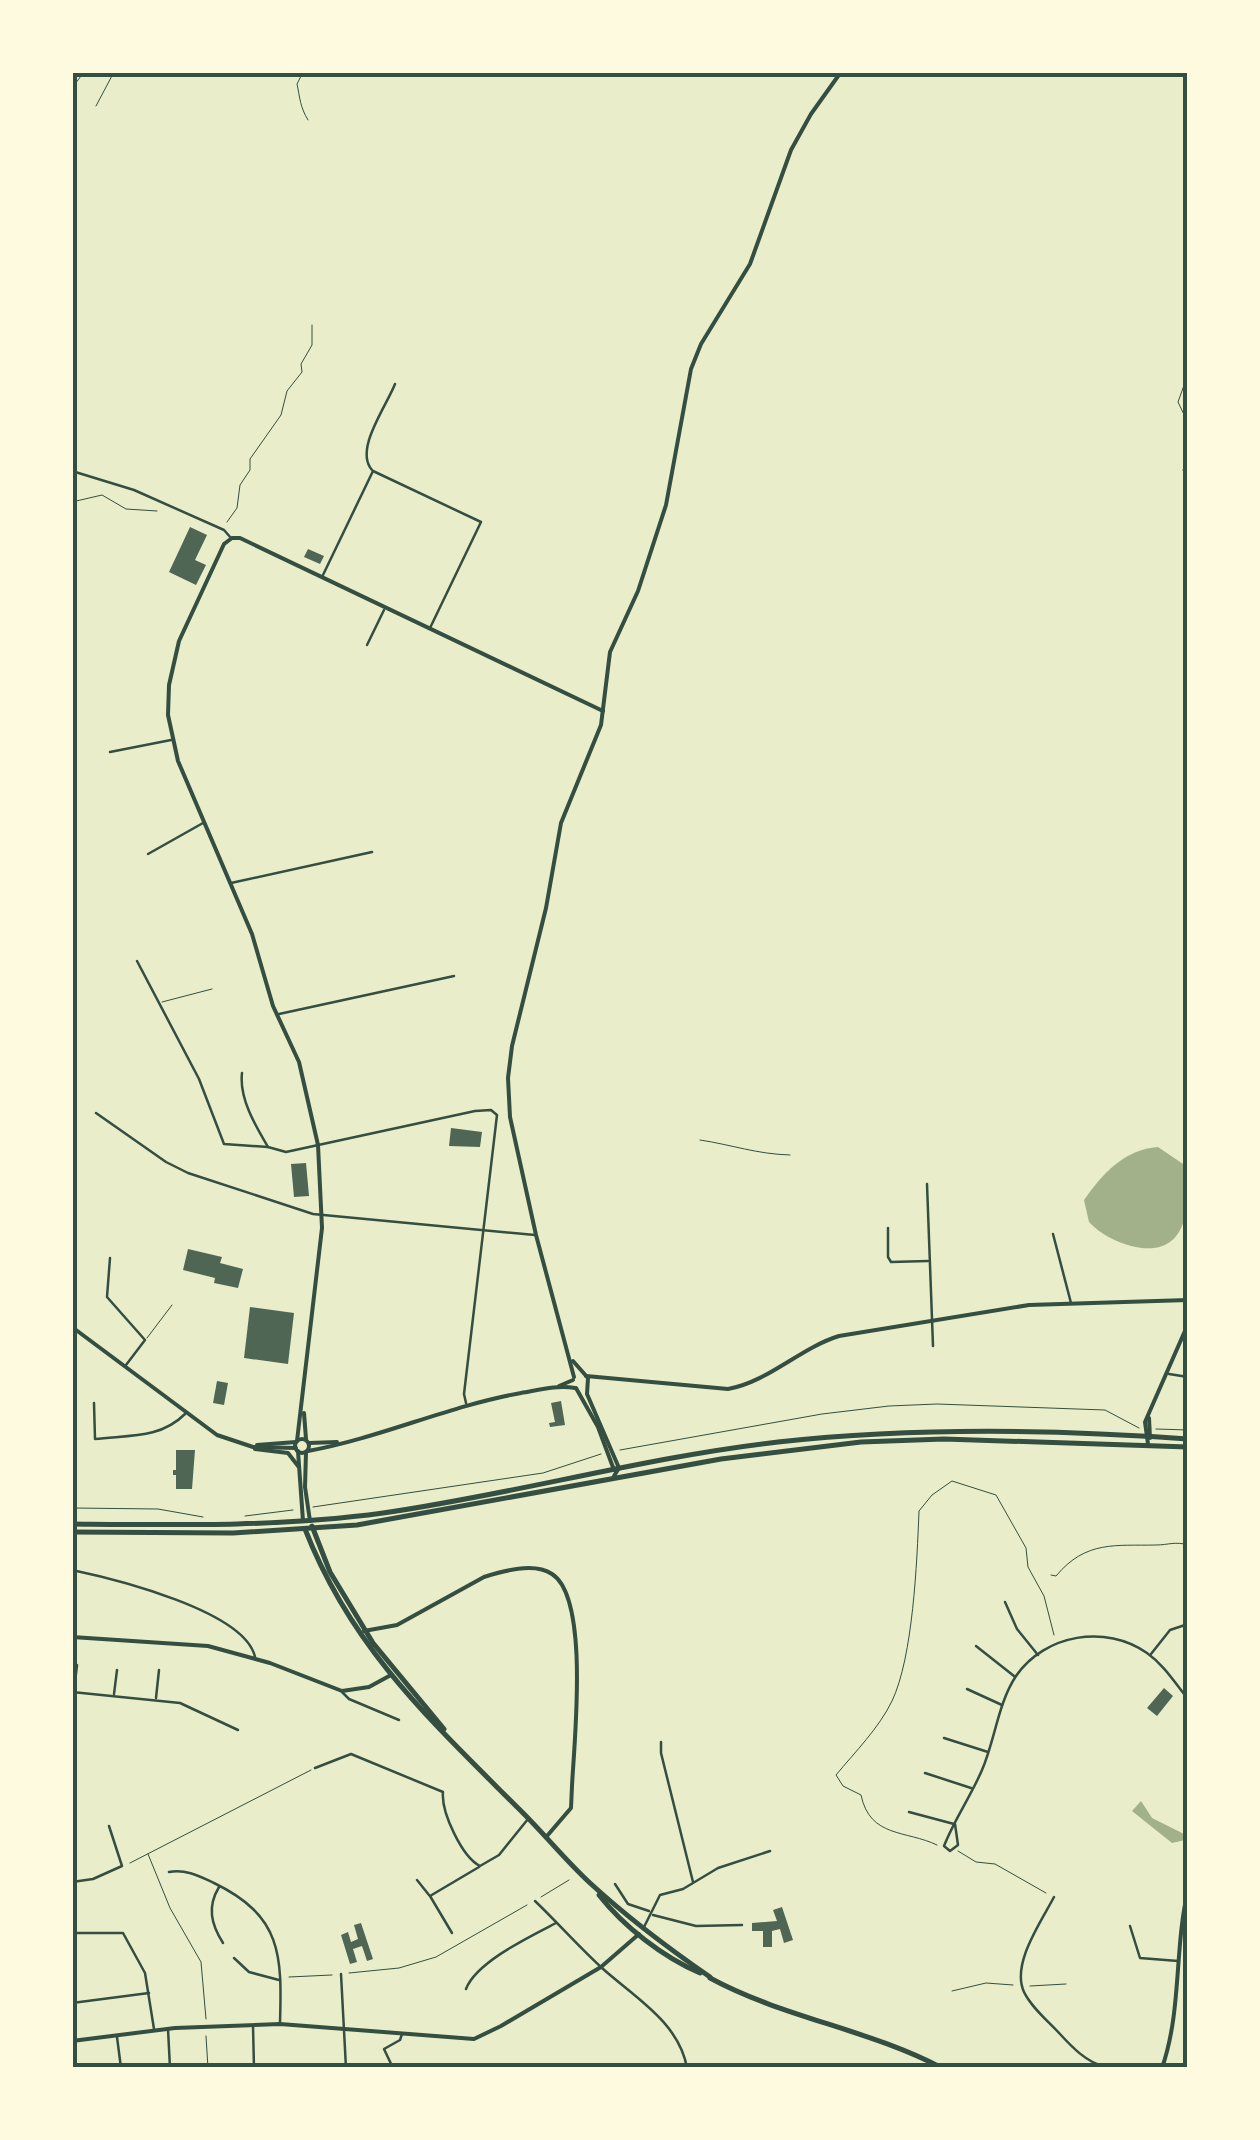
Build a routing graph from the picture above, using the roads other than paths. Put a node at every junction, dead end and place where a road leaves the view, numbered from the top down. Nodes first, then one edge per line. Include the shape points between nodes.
1 (841, 72) edge
2 (395, 384) dead end
3 (72, 471) edge
4 (374, 471) junction
5 (232, 538) junction
6 (322, 578) junction
7 (385, 608) junction
8 (430, 630) junction
9 (366, 645) dead end
10 (603, 712) junction
11 (171, 740) junction
12 (110, 752) dead end
13 (204, 823) junction
14 (372, 852) dead end
15 (148, 854) dead end
16 (230, 883) junction
17 (137, 961) dead end
18 (454, 976) dead end
19 (212, 988) dead end
20 (160, 1002) junction
21 (277, 1014) junction
22 (242, 1073) dead end
23 (96, 1113) dead end
24 (318, 1146) junction
25 (268, 1147) junction
26 (928, 1184) dead end
27 (322, 1217) junction
28 (888, 1228) dead end
29 (484, 1231) junction
30 (1054, 1234) dead end
31 (536, 1235) junction
32 (110, 1258) dead end
33 (929, 1262) junction
34 (1188, 1300) edge
35 (1072, 1303) junction
36 (172, 1305) dead end
37 (931, 1321) junction
38 (1188, 1324) edge
39 (72, 1328) edge
40 (146, 1340) junction
41 (933, 1346) dead end
42 (570, 1357) junction
43 (125, 1367) junction
44 (1166, 1374) junction
45 (585, 1375) junction
46 (1188, 1376) edge
47 (574, 1379) junction
48 (610, 1379) junction
49 (588, 1384) junction
50 (556, 1387) junction
51 (576, 1388) junction
52 (94, 1403) dead end
53 (303, 1403) junction
54 (466, 1406) junction
55 (185, 1414) junction
56 (1148, 1434) junction
57 (1188, 1438) edge
58 (308, 1441) junction
59 (347, 1441) junction
60 (239, 1445) junction
61 (297, 1446) junction
62 (1188, 1447) edge
63 (307, 1451) junction
64 (299, 1468) junction
65 (617, 1472) junction
66 (72, 1524) edge
67 (308, 1525) junction
68 (72, 1532) edge
69 (72, 1570) edge
70 (1005, 1602) dead end
71 (1188, 1624) edge
72 (363, 1632) junction
73 (72, 1637) edge
74 (976, 1646) dead end
75 (1038, 1655) junction
76 (1150, 1655) junction
77 (255, 1658) junction
78 (77, 1665) dead end
79 (117, 1670) dead end
80 (159, 1670) dead end
81 (392, 1674) junction
82 (1016, 1677) junction
83 (967, 1688) dead end
84 (342, 1690) junction
85 (73, 1692) edge
86 (114, 1696) junction
87 (1188, 1699) edge
88 (156, 1700) junction
89 (1003, 1706) junction
90 (400, 1720) dead end
91 (238, 1730) dead end
92 (944, 1738) dead end
93 (661, 1742) dead end
94 (989, 1753) junction
95 (316, 1768) road end
96 (925, 1773) dead end
97 (973, 1789) junction
98 (909, 1812) dead end
99 (529, 1818) junction
100 (955, 1824) junction
101 (108, 1826) dead end
102 (547, 1836) junction
103 (770, 1851) dead end
104 (480, 1866) junction
105 (169, 1872) dead end
106 (417, 1880) dead end
107 (72, 1882) edge
108 (615, 1884) dead end
109 (694, 1884) junction
110 (220, 1886) junction
111 (1188, 1890) edge
112 (430, 1896) junction
113 (1054, 1897) road end
114 (535, 1901) road end
115 (651, 1913) junction
116 (557, 1922) junction
117 (742, 1924) dead end
118 (1130, 1926) dead end
119 (641, 1932) junction
120 (72, 1933) edge
121 (452, 1934) dead end
122 (223, 1943) dead end
123 (234, 1958) dead end
124 (1178, 1961) junction
125 (601, 1967) junction
126 (341, 1974) road end
127 (281, 1979) junction
128 (466, 1988) dead end
129 (149, 1993) junction
130 (72, 2004) edge
131 (253, 2024) junction
132 (280, 2024) junction
133 (346, 2027) junction
134 (168, 2029) junction
135 (154, 2031) junction
136 (402, 2032) junction
137 (117, 2036) junction
138 (73, 2041) edge
139 (76, 2068) edge
140 (121, 2068) edge
141 (170, 2068) edge
142 (254, 2068) edge
143 (346, 2068) edge
144 (393, 2068) edge
145 (687, 2068) edge
146 (942, 2068) edge
147 (1160, 2068) edge

1 - 10 street via 791,150 750,264 696,356 666,505 610,652
2 - 4 street via 366,449
3 - 5 street via 134,490
4 - 6 street
4 - 8 street via 481,522
5 - 6 street
5 - 11 street via 175,653
6 - 7 street
7 - 8 street
7 - 9 street
8 - 10 street
10 - 31 street via 561,823 509,1061 510,1118
11 - 12 street
11 - 13 street
13 - 15 street
13 - 16 street
14 - 16 street
16 - 21 street
17 - 20 street
18 - 21 street
19 - 20 lane
20 - 25 street via 224,1144
21 - 24 street via 305,1080
22 - 25 street via 240,1088
23 - 27 street via 188,1174
24 - 25 street via 292,1152
24 - 27 street
24 - 29 street via 491,1110 498,1115
26 - 33 street
27 - 29 street
27 - 53 street
28 - 33 street via 890,1260
29 - 31 street
29 - 54 street
30 - 35 street
31 - 42 street
32 - 40 street via 107,1297
33 - 37 street
34 - 35 street
35 - 37 street
36 - 40 lane
37 - 41 street
37 - 48 street via 826,1340 735,1388
38 - 44 street
39 - 43 street
40 - 43 street
42 - 45 street
42 - 47 street
43 - 55 street
44 - 46 street
44 - 56 street via 1148,1413
45 - 47 street
45 - 48 street
45 - 49 street
47 - 50 street
47 - 51 street
48 - 49 street
49 - 51 street
49 - 65 street
50 - 51 street
50 - 54 street
51 - 65 street
52 - 55 street via 95,1439 152,1434
53 - 58 street
53 - 61 street
54 - 59 street
55 - 60 street
56 - 57 main road
56 - 62 main road
56 - 65 main road via 862,1442
58 - 59 street
58 - 61 street
58 - 63 street
59 - 63 street
60 - 61 street
60 - 64 street via 288,1453
61 - 63 street
61 - 64 street
63 - 67 street
64 - 67 street
65 - 67 main road
66 - 67 main road
67 - 68 main road via 232,1533
67 - 72 main road
69 - 77 street via 188,1602 247,1640
70 - 75 street
71 - 76 street via 1170,1630
72 - 81 main road
72 - 102 street via 398,1625 498,1573 533,1568 559,1580 576,1640 574,1747 570,1808
73 - 77 street via 208,1646
74 - 82 street
75 - 76 street via 1089,1636 1134,1644
75 - 82 street
76 - 87 street
77 - 84 street
78 - 85 street
79 - 86 street
80 - 88 street
81 - 84 street via 370,1688
81 - 99 main road
82 - 89 street
83 - 89 street
84 - 90 street via 349,1700
85 - 86 street
86 - 88 street
88 - 91 street via 184,1704
89 - 94 street
92 - 94 street
93 - 109 street
94 - 97 street
95 - 104 street via 351,1754 443,1792 443,1811 471,1862
96 - 97 street
97 - 100 street
98 - 100 street
99 - 102 main road
99 - 104 street via 499,1855
100 - 100 street via 944,1846 950,1850 956,1849
101 - 107 street via 122,1866
102 - 119 main road via 614,1912
103 - 109 street via 718,1868
104 - 112 street
105 - 110 street via 186,1871
106 - 112 street
108 - 115 street via 628,1904
109 - 115 street via 660,1895
110 - 122 street via 211,1910
110 - 127 street via 262,1917 278,1949
111 - 124 street
112 - 121 street
113 - 147 street via 1023,1961 1021,1987 1061,2035 1098,2065
114 - 116 street
115 - 117 street via 696,1926
115 - 119 street
116 - 125 street
116 - 128 street via 490,1962
118 - 124 street via 1140,1958
119 - 125 street
119 - 146 main road via 675,1960 763,2002 886,2042
120 - 129 street via 123,1934
123 - 127 street via 258,1976
124 - 147 street via 1175,2015
125 - 136 street via 482,2036
125 - 145 street via 669,2028
126 - 133 street
127 - 132 street
129 - 130 street
129 - 135 street
131 - 132 street
131 - 134 street
131 - 142 street
132 - 133 street
133 - 136 street
133 - 143 street
134 - 135 street
134 - 141 street
135 - 137 street
136 - 144 street via 384,2049
137 - 138 street
137 - 140 street
138 - 139 street

